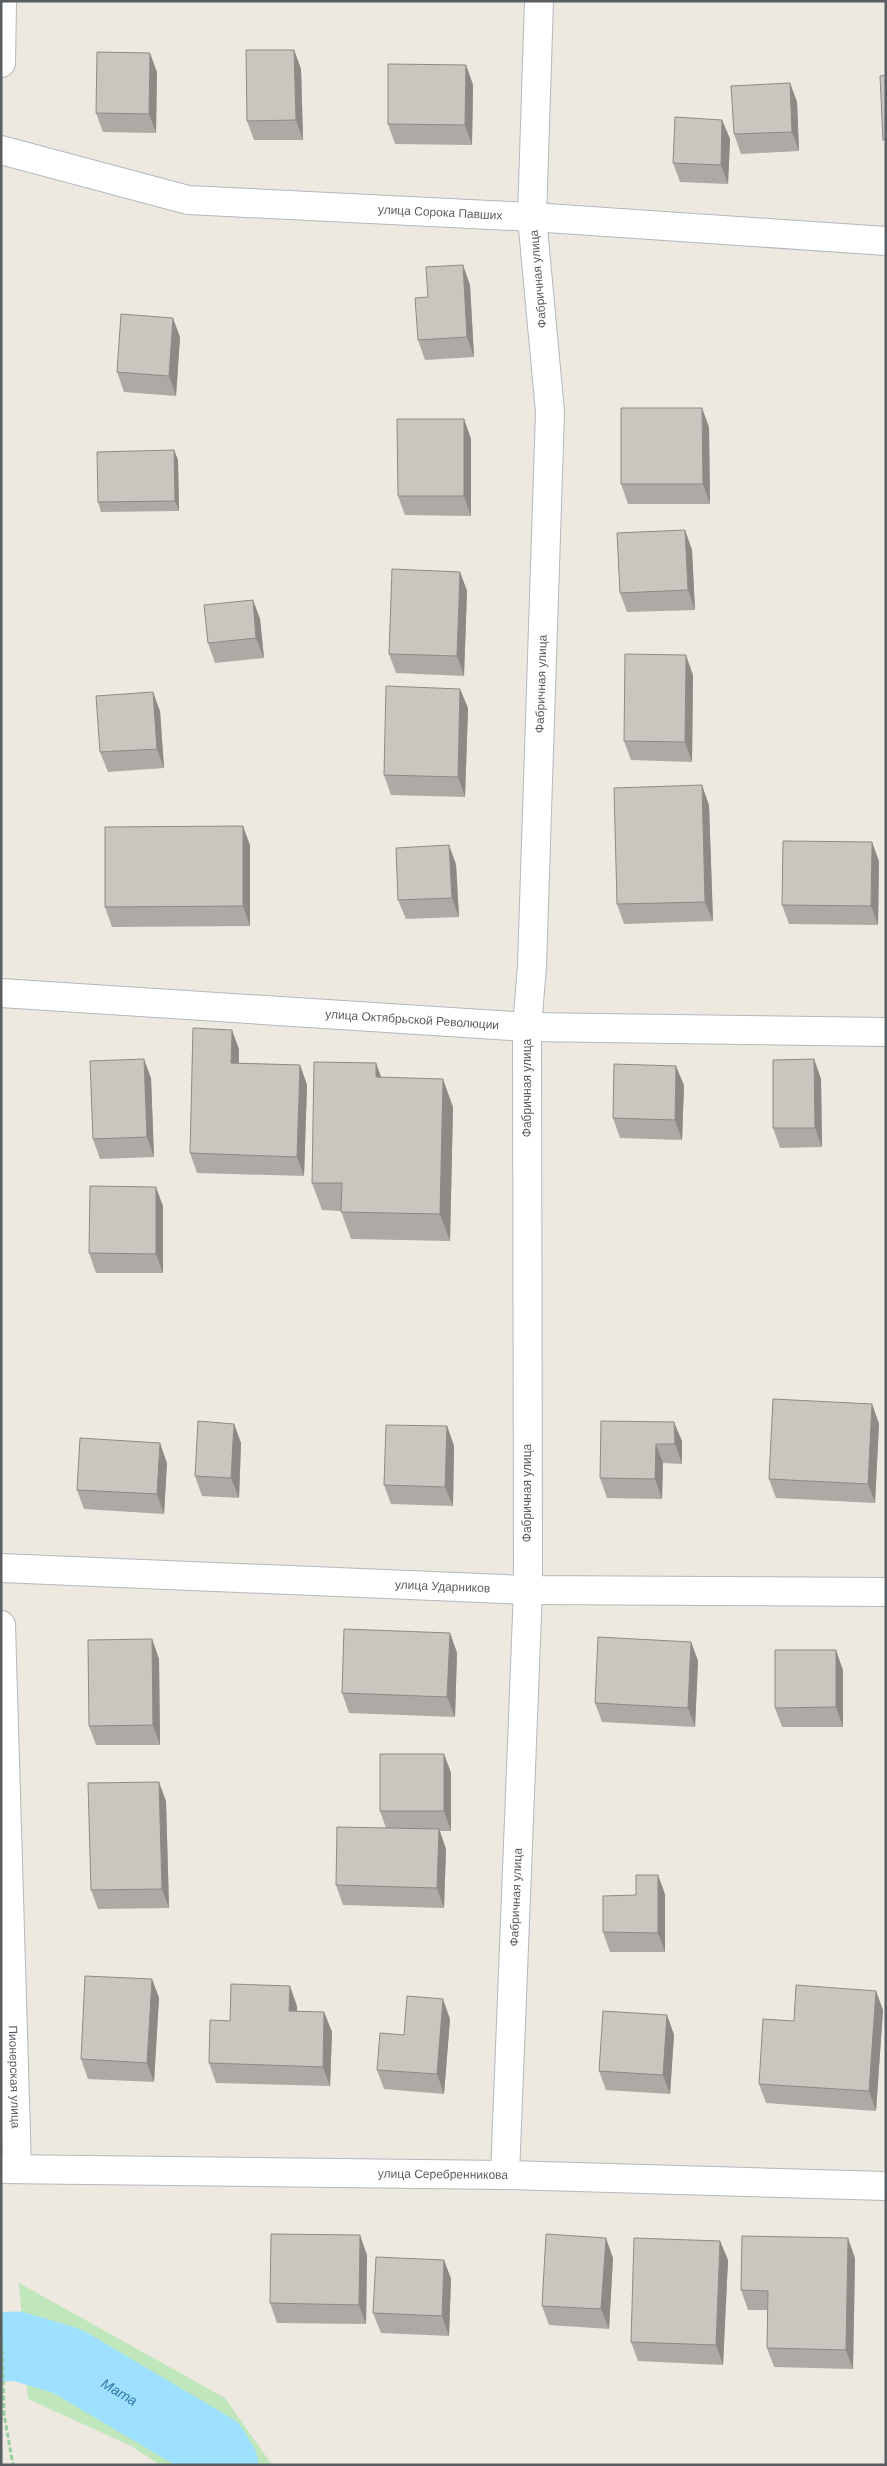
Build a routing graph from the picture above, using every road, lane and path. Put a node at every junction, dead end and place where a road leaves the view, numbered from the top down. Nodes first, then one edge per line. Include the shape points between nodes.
1 (2, 1) edge
2 (539, 1) edge
3 (1, 63) edge
4 (1, 150) edge
5 (532, 217) junction
6 (886, 241) edge
7 (1, 993) edge
8 (526, 1027) junction
9 (886, 1032) edge
10 (1, 1568) edge
11 (528, 1590) junction
12 (886, 1592) edge
13 (1, 1625) edge
14 (9, 2169) edge
15 (505, 2175) junction
16 (886, 2186) edge
17 (1, 2313) edge
18 (13, 2465) edge

1 - 3 street
2 - 5 street, Фабричная улица
4 - 5 street, улица Сорока Павших via 188,200
5 - 6 street, улица Сорока Павших
5 - 8 street, Фабричная улица via 550,412 532,966
7 - 8 street, улица Октябрьской Революции
8 - 9 street, улица Октябрьской Революции
8 - 11 street, Фабричная улица
10 - 11 street, улица Ударников
11 - 12 street, улица Ударников
11 - 15 street, Фабричная улица
13 - 14 street, Пионерская улица
14 - 15 street, улица Серебренникова
15 - 16 street, улица Серебренникова
17 - 18 path via 4,2414

